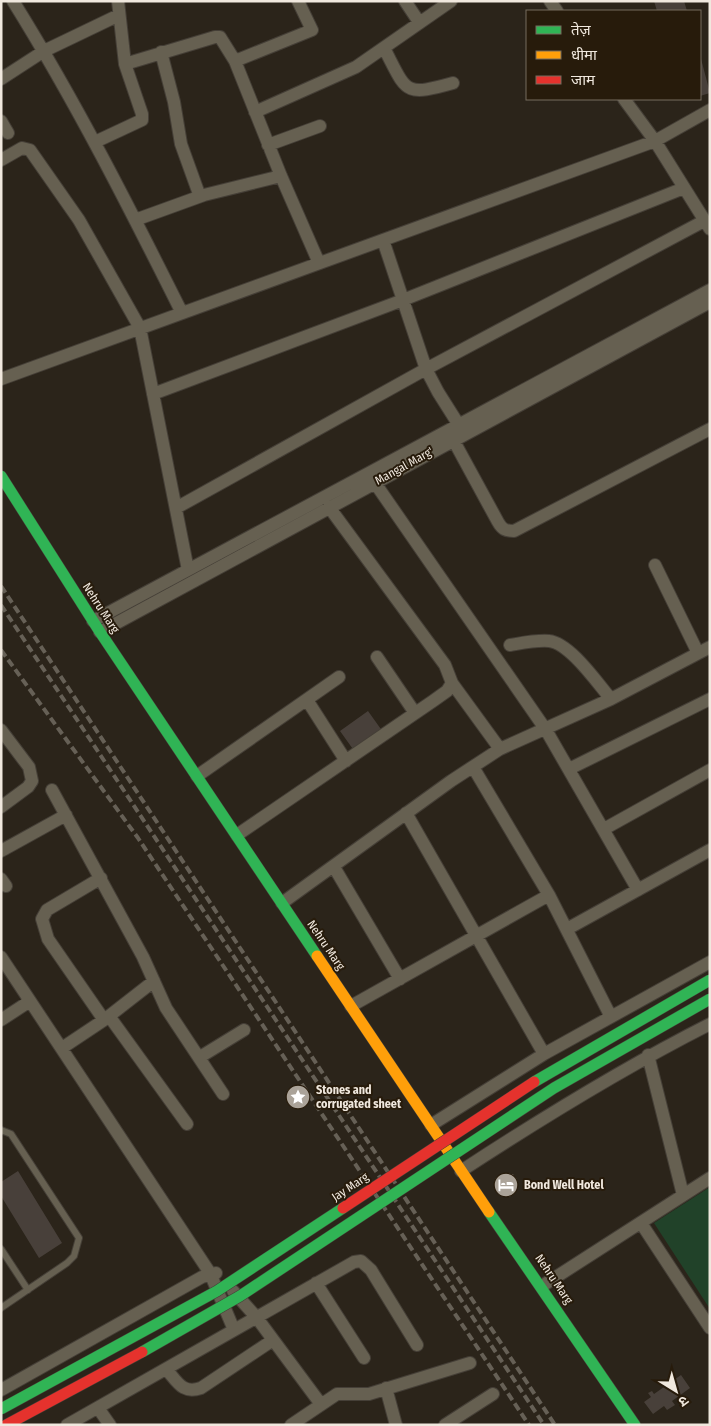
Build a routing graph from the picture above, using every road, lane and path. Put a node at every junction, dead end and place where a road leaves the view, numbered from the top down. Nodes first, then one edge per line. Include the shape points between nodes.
1 (13, 1) edge
2 (118, 1) edge
3 (298, 1) edge
4 (405, 1) edge
5 (451, 1) edge
6 (119, 15) junction
7 (420, 22) junction
8 (384, 48) junction
9 (44, 51) junction
10 (161, 52) junction
11 (234, 61) junction
12 (125, 64) junction
13 (1, 79) edge
14 (453, 83) dead end
15 (625, 100) edge
16 (710, 110) edge
17 (255, 112) junction
18 (1, 121) edge
19 (320, 126) dead end
20 (8, 132) dead end
21 (655, 140) junction
22 (95, 142) junction
23 (268, 145) junction
24 (1, 160) edge
25 (281, 176) junction
26 (684, 188) junction
27 (204, 195) junction
28 (135, 220) junction
29 (707, 225) edge
30 (383, 240) junction
31 (319, 263) junction
32 (710, 290) edge
33 (403, 300) junction
34 (710, 302) edge
35 (182, 313) junction
36 (140, 328) junction
37 (426, 369) junction
38 (1, 379) edge
39 (153, 394) junction
40 (710, 429) edge
41 (456, 431) junction
42 (1, 476) edge
43 (374, 483) junction
44 (329, 507) junction
45 (176, 508) junction
46 (654, 565) dead end
47 (188, 570) junction
48 (96, 626) junction
49 (510, 645) dead end
50 (704, 650) edge
51 (377, 657) dead end
52 (339, 677) dead end
53 (452, 683) junction
54 (611, 699) junction
55 (710, 699) edge
56 (307, 700) junction
57 (415, 713) junction
58 (1, 730) edge
59 (546, 730) junction
60 (500, 749) junction
61 (346, 761) junction
62 (473, 766) junction
63 (569, 769) junction
64 (710, 770) edge
65 (197, 776) junction
66 (52, 790) dead end
67 (1, 807) edge
68 (406, 813) junction
69 (66, 815) junction
70 (604, 830) junction
71 (237, 835) junction
72 (710, 850) edge
73 (1, 851) edge
74 (334, 866) junction
75 (101, 878) junction
76 (638, 890) junction
77 (549, 895) junction
78 (282, 903) junction
79 (567, 929) junction
80 (477, 936) junction
81 (1, 957) edge
82 (710, 962) edge
83 (400, 979) junction
84 (710, 980) edge
85 (154, 981) junction
86 (710, 999) edge
87 (30, 1001) junction
88 (351, 1006) junction
89 (611, 1017) junction
90 (106, 1018) junction
91 (1, 1020) edge
92 (710, 1024) edge
93 (244, 1030) dead end
94 (62, 1048) junction
95 (544, 1054) junction
96 (648, 1055) junction
97 (200, 1057) junction
98 (222, 1094) dead end
99 (187, 1124) dead end
100 (431, 1125) junction
101 (1, 1130) edge
102 (461, 1171) junction
103 (710, 1178) edge
104 (684, 1194) junction
105 (641, 1223) junction
106 (1, 1249) edge
107 (210, 1273) junction
108 (316, 1283) junction
109 (542, 1286) junction
110 (28, 1290) junction
111 (1, 1308) edge
112 (257, 1318) junction
113 (710, 1328) edge
114 (234, 1330) junction
115 (273, 1340) junction
116 (417, 1345) dead end
117 (364, 1358) dead end
118 (470, 1363) dead end
119 (167, 1370) junction
120 (386, 1388) junction
121 (1, 1390) edge
122 (493, 1394) dead end
123 (320, 1403) junction
124 (98, 1408) junction
125 (1, 1409) edge
126 (305, 1421) edge
127 (6, 1425) edge
128 (67, 1425) edge
129 (110, 1425) edge
130 (291, 1425) edge
131 (396, 1425) edge
132 (445, 1425) edge
133 (635, 1425) edge

1 - 9 street
2 - 6 street
3 - 11 street via 312,30
4 - 7 street
5 - 7 street
6 - 9 street
6 - 12 street
7 - 8 street
8 - 14 street via 405,86 414,91
8 - 17 street via 356,66
9 - 13 street
9 - 22 street
10 - 11 street via 220,37
10 - 12 street
10 - 27 street via 181,144 195,189
11 - 17 street
12 - 22 street via 142,120
15 - 21 street
16 - 21 street
17 - 23 street
18 - 20 street
19 - 23 street
21 - 26 street
21 - 30 street
22 - 28 street
23 - 25 street
24 - 36 street via 22,148 30,150 79,220
25 - 27 street
25 - 31 street
26 - 29 street
26 - 33 street
27 - 28 street
28 - 35 street
29 - 37 street
30 - 31 street
30 - 33 street
31 - 35 street
32 - 41 street
33 - 37 street
33 - 39 street
34 - 41 street, Mangal Marg'
35 - 36 street
36 - 38 street
36 - 39 street
37 - 41 street
37 - 45 street
39 - 45 street
40 - 41 street via 514,531 507,531 498,522
41 - 43 street, Mangal Marg'
41 - 47 street
42 - 48 main road, Nehru Marg
43 - 44 street, Mangal Marg'
43 - 59 street
44 - 48 street, Mangal Marg'
44 - 53 street via 445,665
45 - 47 street
46 - 50 street
47 - 48 street
48 - 65 main road, Nehru Marg
49 - 54 street via 542,641 557,643 576,659
50 - 54 street
51 - 57 street
52 - 56 street
53 - 57 street
53 - 60 street
54 - 59 street
55 - 63 street
56 - 61 street
56 - 65 street
57 - 61 street
58 - 67 street via 28,767 32,781
59 - 60 street
59 - 63 street
60 - 62 street
61 - 71 street
62 - 68 street
62 - 77 street
63 - 70 street
64 - 70 street
65 - 71 main road, Nehru Marg
66 - 69 street
68 - 74 street
68 - 80 street
69 - 73 street
69 - 75 street
70 - 76 street
71 - 78 main road, Nehru Marg
72 - 76 street
74 - 78 street
74 - 83 street
75 - 85 street
75 - 90 street via 47,910 42,919 48,939
76 - 79 street
77 - 79 street
77 - 80 street
78 - 88 main road, Nehru Marg
79 - 89 street
80 - 83 street
80 - 95 street
81 - 87 street
82 - 89 street
83 - 88 street
84 - 125 main road, Jay Marg, bridge via 551,1071 217,1290
85 - 90 street
85 - 97 street via 166,1008
86 - 127 main road, bridge via 554,1088 240,1296
87 - 91 street
87 - 94 street
88 - 100 main road, Nehru Marg
89 - 95 street
90 - 94 street
90 - 99 street
92 - 96 street
93 - 97 street
94 - 107 street
95 - 100 street
96 - 102 street
96 - 104 street
97 - 98 street
100 - 102 main road, Nehru Marg
101 - 110 lane via 11,1134 79,1238 74,1256
102 - 109 main road, Nehru Marg
103 - 104 street
104 - 105 street
105 - 109 street
105 - 113 street
106 - 110 lane
107 - 112 street via 216,1273
107 - 114 street
107 - 121 street
108 - 112 street
108 - 116 street via 354,1262 366,1264
108 - 117 street
109 - 133 main road, Nehru Marg
110 - 111 lane
112 - 114 street
112 - 115 street
114 - 119 street
115 - 119 street via 192,1391 181,1388
115 - 123 street
118 - 120 street
119 - 124 street
120 - 123 street via 360,1395 337,1394
120 - 131 street
122 - 132 street
123 - 126 street
124 - 128 street
124 - 129 street
126 - 130 street

